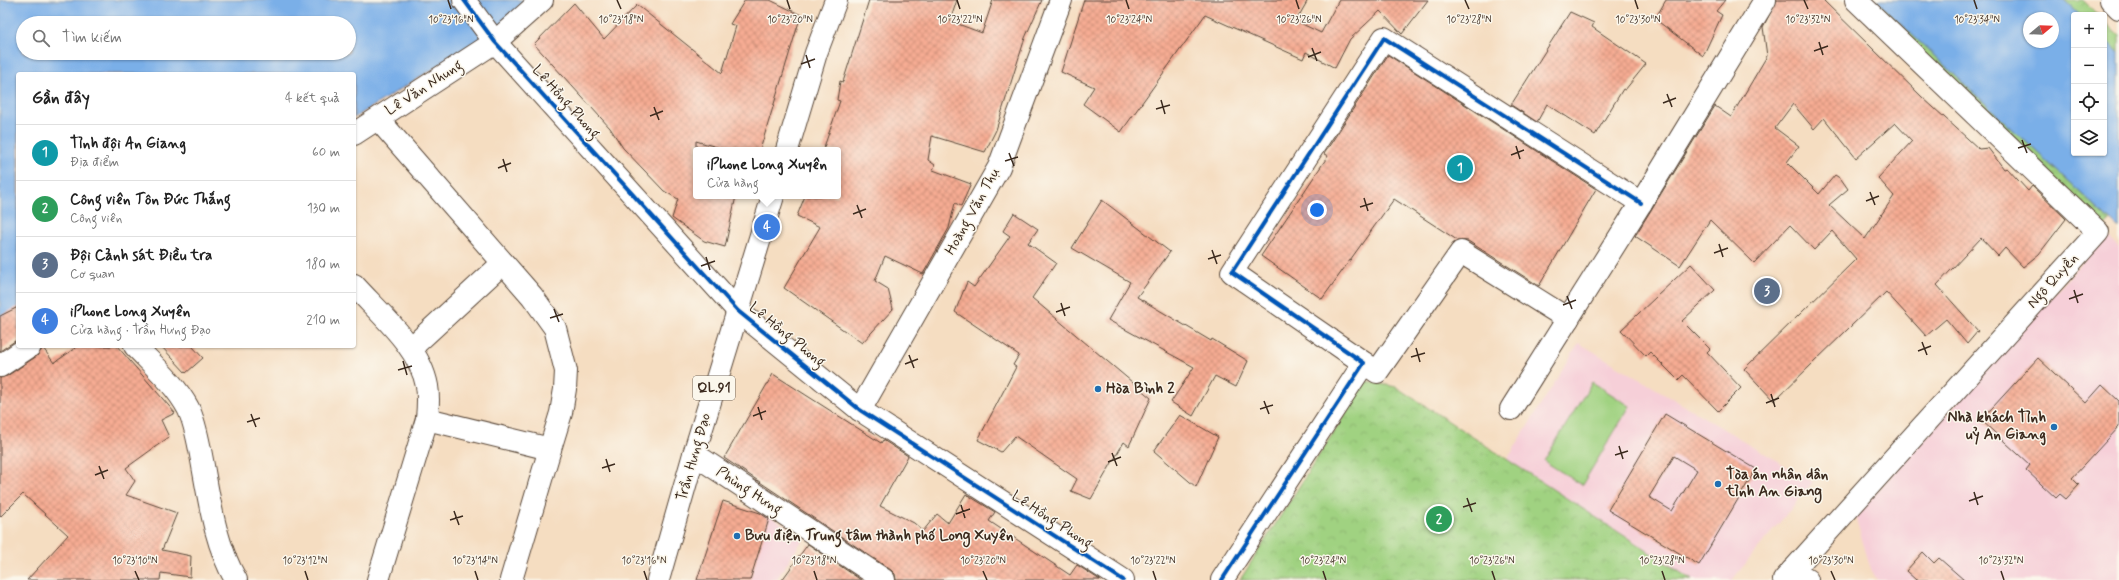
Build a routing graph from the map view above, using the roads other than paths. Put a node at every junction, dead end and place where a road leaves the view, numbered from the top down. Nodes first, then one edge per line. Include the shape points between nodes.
1 (464, 0) edge
2 (542, 0) edge
3 (827, 0) edge
4 (836, 0) edge
5 (1061, 0) edge
6 (1765, 0) edge
7 (1856, 0) edge
8 (2111, 0) edge
9 (2119, 8) edge
10 (491, 36) junction
11 (816, 53) junction
12 (378, 119) junction
13 (356, 133) edge
14 (788, 147) edge
15 (772, 199) edge
16 (1641, 203) junction
17 (503, 263) junction
18 (356, 287) edge
19 (738, 311) junction
20 (1568, 319) junction
21 (27, 348) edge
22 (137, 348) edge
23 (411, 348) junction
24 (1364, 363) junction
25 (0, 366) edge
26 (1511, 409) dead end
27 (860, 410) junction
28 (427, 419) junction
29 (550, 449) junction
30 (694, 454) junction
31 (1794, 577) edge
32 (236, 580) edge
33 (378, 580) edge
34 (511, 580) edge
35 (658, 580) edge
36 (884, 580) edge
37 (1123, 580) edge
38 (1222, 580) edge

1 - 10 main road, Lê Hồng Phong
2 - 10 main road, Lê Văn Nhung
3 - 11 main road
4 - 11 main road
5 - 27 main road, Hoàng Văn Thụ via 999,167
6 - 16 main road
7 - 31 main road, Ngô Quyền via 2098,232
8 - 9 main road
10 - 12 main road, Lê Văn Nhung
10 - 19 main road, Lê Hồng Phong
11 - 14 main road
12 - 13 main road, Lê Văn Nhung
12 - 17 main road
15 - 19 main road, Trần Hưng Đạo / QL.91
16 - 20 main road
16 - 24 main road via 1384,38 1232,272
17 - 23 main road
17 - 29 main road via 547,314 555,328 561,348 566,371 565,389 561,414
18 - 23 main road
19 - 27 main road, Lê Hồng Phong
19 - 30 main road, Trần Hưng Đạo / QL.91
20 - 24 main road via 1461,252 1377,372
20 - 26 main road
21 - 25 main road
22 - 32 main road via 176,389 188,410 197,435 211,512 220,543
23 - 28 main road via 427,385
24 - 38 main road
27 - 37 main road, Lê Hồng Phong
28 - 29 main road
28 - 33 main road
29 - 34 main road
30 - 35 main road, Trần Hưng Đạo / QL.91
30 - 36 main road, Phùng Hưng

